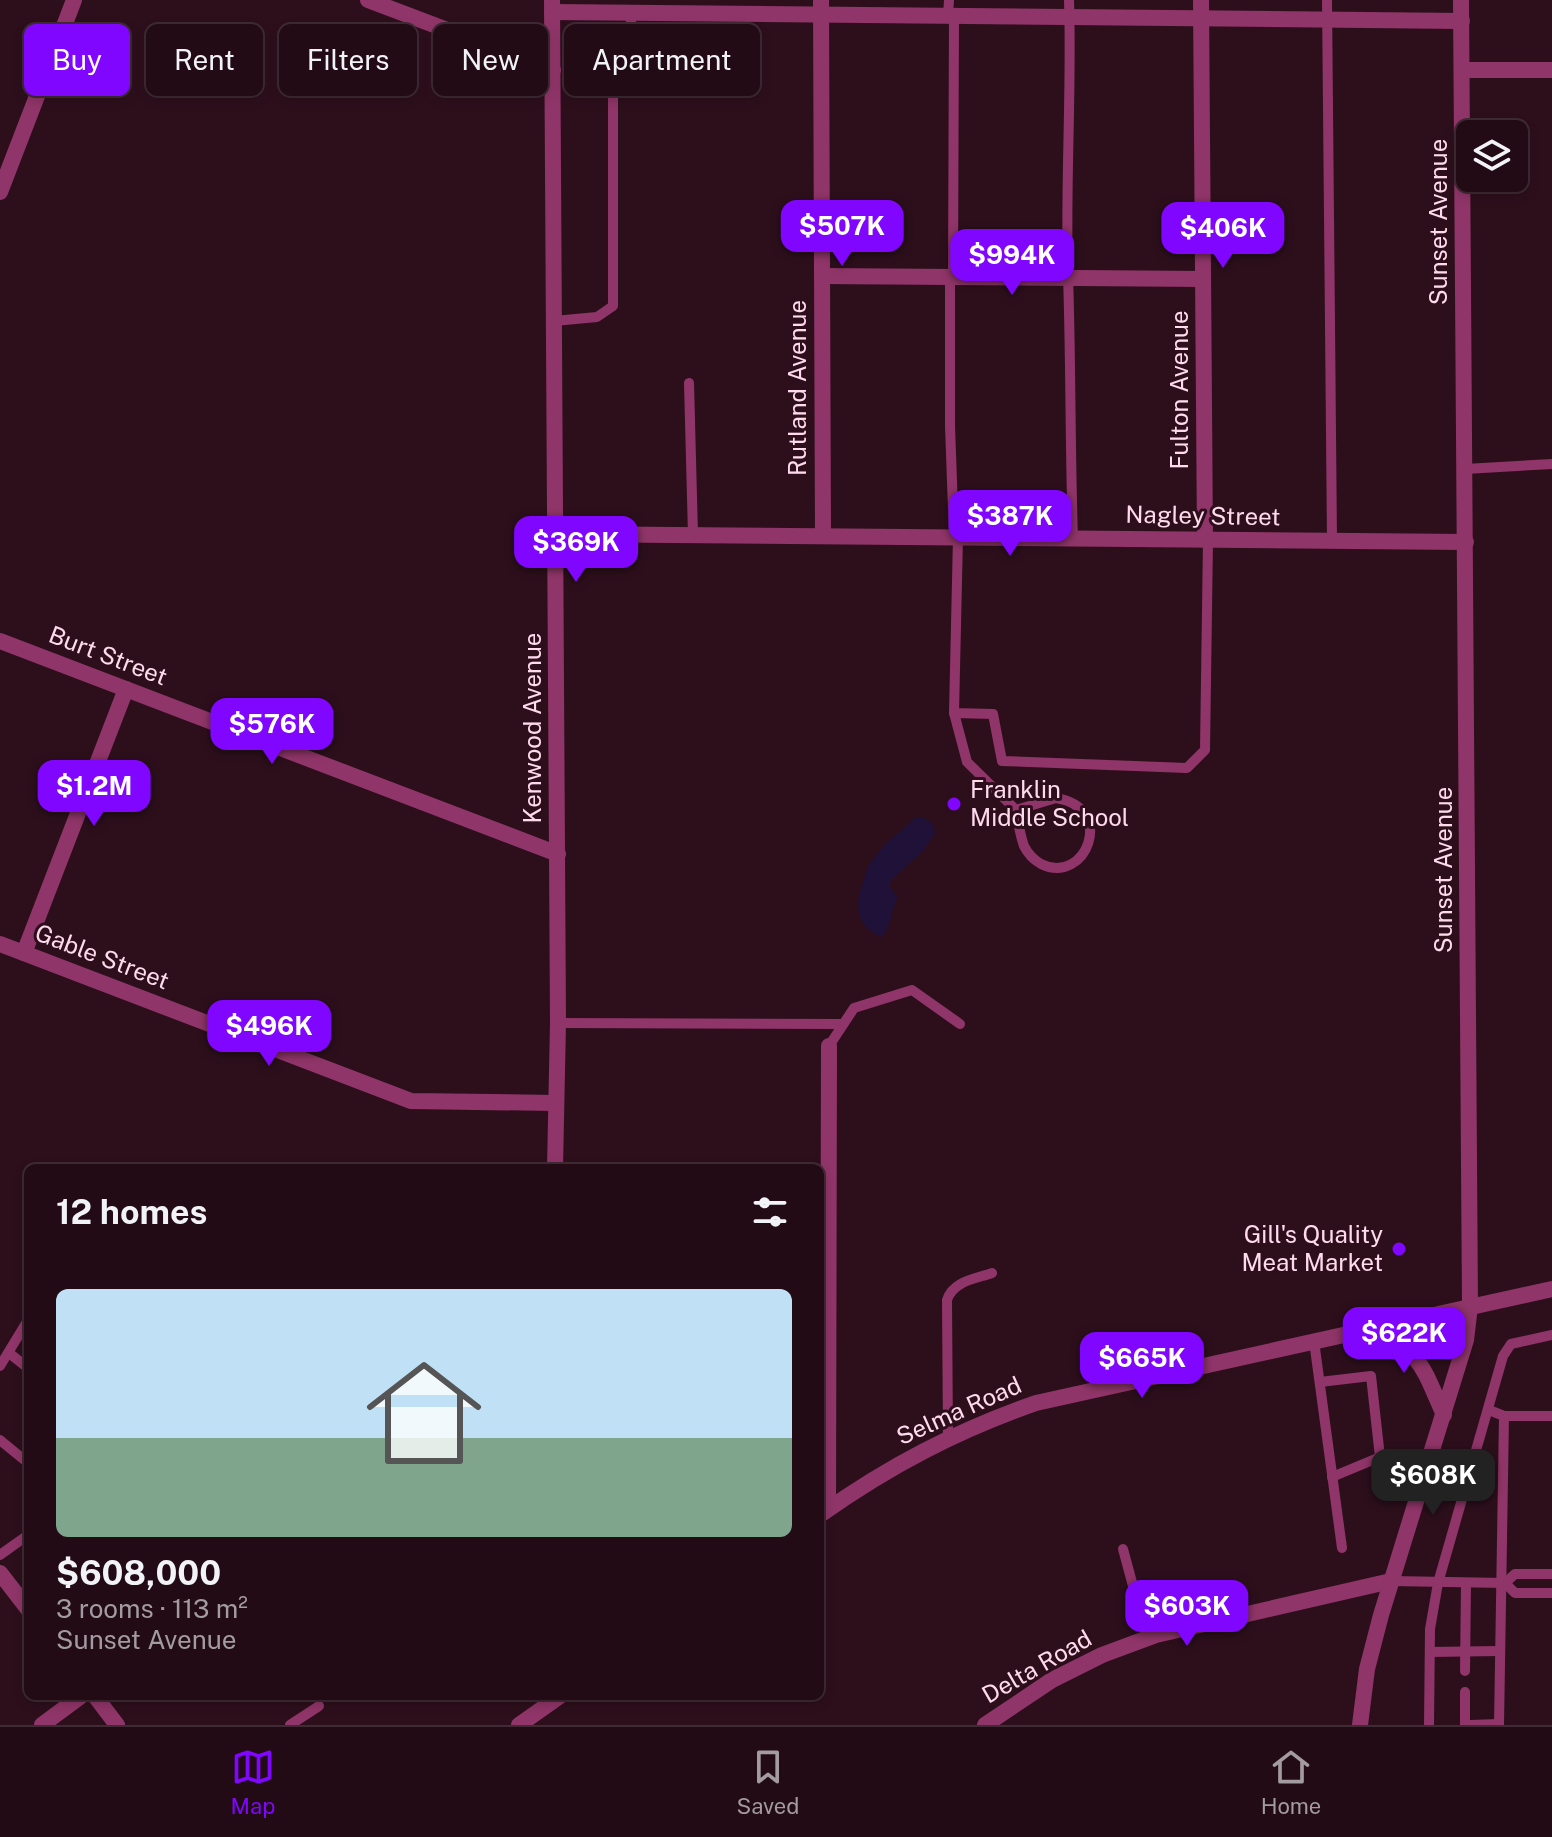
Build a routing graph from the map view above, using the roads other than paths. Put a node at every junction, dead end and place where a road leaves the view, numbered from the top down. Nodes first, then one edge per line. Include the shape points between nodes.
1 (74, 0) edge
2 (368, 0) edge
3 (1069, 0) edge
4 (1201, 0) edge
5 (1327, 0) edge
6 (1461, 0) edge
7 (552, 6) edge
8 (687, 7) edge
9 (821, 7) edge
10 (950, 11) edge
11 (631, 13) junction
12 (1069, 17) junction
13 (1201, 18) junction
14 (1327, 19) junction
15 (1462, 21) junction
16 (553, 70) junction
17 (1462, 70) junction
18 (1552, 70) edge
19 (0, 192) edge
20 (822, 276) junction
21 (952, 277) junction
22 (1068, 278) junction
23 (1203, 279) junction
24 (554, 321) junction
25 (689, 383) dead end
26 (1552, 464) edge
27 (1465, 469) junction
28 (556, 534) junction
29 (693, 535) junction
30 (823, 536) junction
31 (956, 537) junction
32 (1073, 539) junction
33 (1207, 540) junction
34 (1332, 541) junction
35 (1466, 542) junction
36 (0, 641) edge
37 (126, 689) junction
38 (954, 713) junction
39 (1016, 810) junction
40 (558, 854) junction
41 (0, 944) edge
42 (24, 953) junction
43 (558, 1023) junction
44 (843, 1024) junction
45 (960, 1024) dead end
46 (829, 1046) joint
47 (555, 1103) junction
48 (555, 1164) edge
49 (992, 1273) dead end
50 (1552, 1289) edge
51 (1470, 1306) junction
52 (24, 1327) edge
53 (1371, 1328) junction
54 (1552, 1335) edge
55 (1314, 1341) junction
56 (9, 1353) junction
57 (24, 1365) edge
58 (0, 1366) edge
59 (1320, 1382) junction
60 (1489, 1410) junction
61 (1444, 1415) junction
62 (1504, 1416) junction
63 (1552, 1416) edge
64 (948, 1438) junction
65 (0, 1440) edge
66 (1380, 1457) junction
67 (24, 1460) edge
68 (1427, 1468) junction
69 (1332, 1477) junction
70 (824, 1512) edge
71 (24, 1538) edge
72 (1342, 1548) dead end
73 (1123, 1549) dead end
74 (0, 1555) edge
75 (0, 1573) edge
76 (1552, 1574) edge
77 (1391, 1581) junction
78 (1438, 1583) junction
79 (1466, 1583) junction
80 (1502, 1583) junction
81 (1552, 1593) edge
82 (24, 1604) edge
83 (1147, 1638) junction
84 (1499, 1651) junction
85 (1430, 1652) junction
86 (1465, 1652) junction
87 (1465, 1671) dead end
88 (1465, 1692) dead end
89 (76, 1700) edge
90 (98, 1700) edge
91 (554, 1700) edge
92 (319, 1706) dead end
93 (1499, 1724) edge
94 (42, 1725) edge
95 (117, 1725) edge
96 (290, 1725) edge
97 (519, 1725) edge
98 (985, 1725) edge
99 (1360, 1725) edge
100 (1429, 1725) edge
101 (1467, 1725) edge

1 - 19 street
2 - 16 street
3 - 12 lane
4 - 13 street, Fulton Avenue
5 - 14 lane
6 - 15 street, Sunset Avenue
7 - 11 street
7 - 16 street, Kenwood Avenue
8 - 9 street
8 - 11 street
9 - 10 street
9 - 20 street, Rutland Avenue
10 - 12 street
10 - 21 lane
11 - 24 lane via 631,59 613,96 613,306 597,317
12 - 13 street
12 - 22 lane
13 - 14 street
13 - 23 street, Fulton Avenue
14 - 15 street
14 - 34 lane
15 - 17 street, Sunset Avenue
16 - 24 street, Kenwood Avenue
17 - 18 street
17 - 27 street, Sunset Avenue
20 - 21 street
20 - 30 street, Rutland Avenue
21 - 22 street
21 - 31 lane via 950,413
22 - 23 street
22 - 32 lane
23 - 33 street, Fulton Avenue
24 - 28 street, Kenwood Avenue
25 - 29 lane
26 - 27 lane
27 - 35 street, Sunset Avenue
28 - 29 street, Nagley Street
28 - 40 street, Kenwood Avenue
29 - 30 street, Nagley Street
30 - 31 street, Nagley Street
31 - 32 street, Nagley Street
31 - 38 lane
32 - 33 street, Nagley Street
33 - 34 street, Nagley Street
33 - 38 lane via 1205,750 1187,768 1002,761 993,714
34 - 35 street, Nagley Street
35 - 51 street, Sunset Avenue
36 - 37 street, Burt Street
37 - 40 street, Burt Street
37 - 42 street
38 - 39 lane via 967,762
39 - 39 lane via 1024,846 1038,862 1070,864 1087,848 1086,814 1068,800 1045,800
40 - 43 street, Kenwood Avenue
41 - 42 street, Gable Street
42 - 47 street, Gable Street via 411,1101
43 - 44 lane
43 - 47 street, Kenwood Avenue
44 - 45 lane via 854,1008 912,990
44 - 46 lane
46 - 70 street
47 - 48 street, Kenwood Avenue
49 - 64 lane via 959,1284 947,1300
50 - 51 street, Selma Road
51 - 53 street, Selma Road
51 - 61 street, Sunset Avenue
52 - 56 lane
53 - 55 street, Selma Road
53 - 61 street via 1420,1362
54 - 60 lane via 1511,1344
55 - 59 lane
55 - 64 street, Selma Road via 1036,1403
56 - 57 lane
56 - 58 lane
59 - 66 lane via 1371,1376
59 - 69 lane
60 - 62 lane
60 - 78 lane
61 - 68 street, Sunset Avenue
62 - 63 lane
62 - 80 lane
64 - 70 street, Selma Road
65 - 67 lane
66 - 68 lane
66 - 69 lane
68 - 77 street, Sunset Avenue
69 - 72 lane
71 - 74 lane
73 - 83 lane
75 - 82 street
76 - 80 lane via 1515,1574
77 - 78 lane
77 - 83 street, Delta Road
77 - 99 street, Sunset Avenue via 1367,1669
78 - 79 lane
78 - 85 lane
79 - 80 lane
79 - 86 lane
80 - 81 lane via 1515,1593
80 - 84 lane
83 - 98 street, Delta Road via 1052,1680
84 - 86 lane
84 - 93 lane
85 - 86 lane
85 - 100 lane
86 - 87 lane
88 - 101 lane
89 - 94 street
90 - 95 street
91 - 97 street
92 - 96 lane
93 - 101 lane

